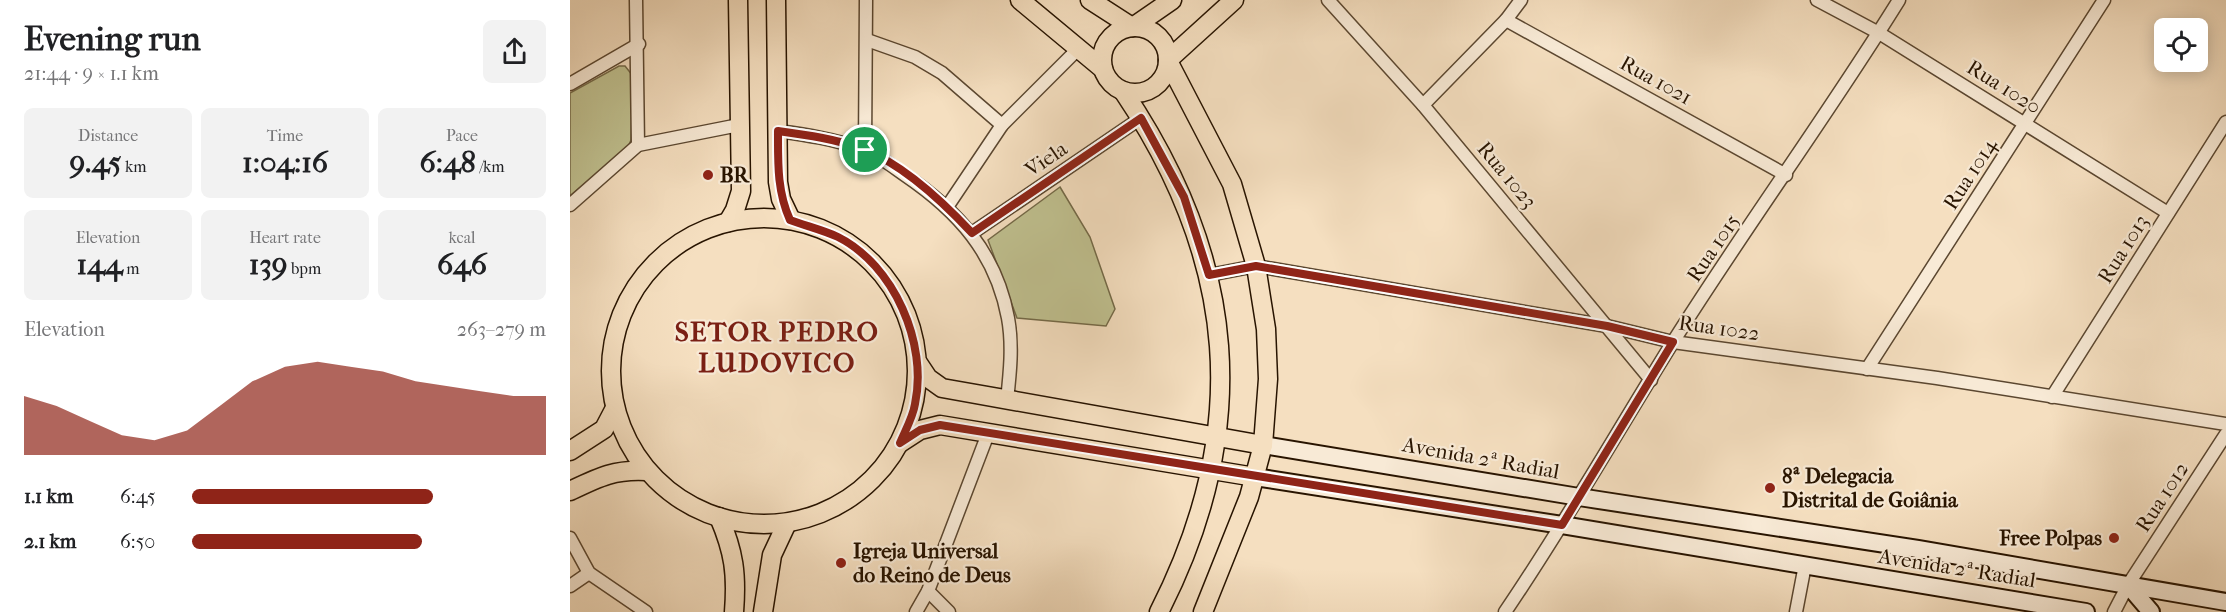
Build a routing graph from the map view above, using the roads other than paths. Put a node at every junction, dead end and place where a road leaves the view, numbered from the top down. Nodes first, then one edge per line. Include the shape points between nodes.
1 (636, 0) edge
2 (738, 0) edge
3 (776, 0) edge
4 (866, 0) edge
5 (1020, 0) edge
6 (1090, 0) edge
7 (1172, 0) edge
8 (1234, 0) edge
9 (1328, 0) edge
10 (1521, 0) edge
11 (1817, 0) edge
12 (1899, 0) edge
13 (2104, 0) edge
14 (1506, 20) junction
15 (1133, 27) junction
16 (1879, 33) junction
17 (867, 40) junction
18 (639, 44) junction
19 (1079, 48) junction
20 (1168, 61) junction
21 (1103, 69) junction
22 (570, 84) edge
23 (1123, 91) junction
24 (1423, 105) junction
25 (1141, 118) junction
26 (2226, 122) edge
27 (2026, 123) junction
28 (739, 125) junction
29 (1002, 125) junction
30 (778, 131) junction
31 (638, 145) junction
32 (865, 150) junction
33 (1786, 175) junction
34 (570, 206) edge
35 (947, 207) junction
36 (2168, 213) junction
37 (790, 220) junction
38 (728, 222) junction
39 (972, 233) junction
40 (1256, 266) junction
41 (1209, 275) junction
42 (1607, 326) junction
43 (1673, 342) junction
44 (918, 363) junction
45 (1868, 369) junction
46 (1652, 380) junction
47 (2052, 397) junction
48 (1007, 400) junction
49 (615, 408) junction
50 (2226, 424) edge
51 (989, 431) junction
52 (2226, 434) edge
53 (1216, 437) junction
54 (900, 443) junction
55 (1263, 445) junction
56 (570, 451) edge
57 (1210, 470) junction
58 (647, 471) junction
59 (1255, 477) junction
60 (570, 491) edge
61 (1579, 497) junction
62 (719, 517) junction
63 (787, 523) junction
64 (1562, 525) junction
65 (570, 538) edge
66 (1804, 565) junction
67 (589, 573) junction
68 (2128, 585) junction
69 (570, 586) edge
70 (928, 591) junction
71 (2226, 602) edge
72 (646, 612) edge
73 (734, 612) edge
74 (763, 612) edge
75 (916, 612) edge
76 (949, 612) edge
77 (1159, 612) edge
78 (1203, 612) edge
79 (1505, 612) edge
80 (1796, 612) edge
81 (2086, 612) edge
82 (2114, 612) edge
83 (2151, 612) edge

1 - 18 street
2 - 28 main road
3 - 30 main road
4 - 17 street
5 - 19 main road
6 - 15 main road
7 - 15 main road
8 - 20 main road
9 - 24 street, Rua 1023
10 - 14 street
11 - 16 street, Rua 1020
12 - 16 street, Rua 1015
13 - 27 street, Rua 1014
14 - 24 street
14 - 33 street, Rua 1021
15 - 20 main road via 1161,40
15 - 21 main road via 1118,32 1106,43
16 - 27 street, Rua 1020
16 - 33 street, Rua 1015
17 - 29 street via 915,57 942,73
17 - 32 street
18 - 22 street
18 - 31 street
19 - 21 main road
19 - 29 street
20 - 23 main road via 1166,72 1153,88
20 - 40 main road via 1232,184
21 - 23 main road via 1107,78
23 - 25 main road
24 - 42 street, Rua 1023
25 - 39 street, Viela
25 - 41 main road via 1184,197
26 - 36 street, Rua 1013
27 - 36 street, Rua 1020
27 - 45 street, Rua 1014
28 - 31 street
28 - 38 main road via 741,190
29 - 35 street
30 - 32 street via 817,136
30 - 37 main road via 778,182
31 - 34 street
32 - 35 street
33 - 43 street, Rua 1015
35 - 39 street
36 - 47 street, Rua 1013
37 - 38 main road
37 - 44 main road via 839,237 879,269 906,313
38 - 49 main road via 682,241 644,274 619,318 610,368
39 - 48 street via 987,259 1008,317 1011,344
40 - 41 street, Rua 1022
40 - 42 street, Rua 1022
40 - 55 main road via 1266,329
41 - 53 main road via 1220,367
42 - 43 street, Rua 1022
42 - 46 street, Rua 1023
43 - 45 street, Rua 1022
43 - 46 street, Rua 1015
44 - 48 main road, Avenida 2ª Radial via 928,378 942,388
44 - 54 main road via 915,405
45 - 47 street, Rua 1022
46 - 61 street, Rua 1015
47 - 50 street, Rua 1022
48 - 53 main road, Avenida 2ª Radial
49 - 56 main road via 604,429
49 - 58 main road
51 - 54 main road, Avenida 2ª Radial via 940,425 920,430
51 - 57 main road, Avenida 2ª Radial
51 - 70 street
52 - 68 street, Rua 1012
53 - 55 main road, Avenida 2ª Radial
53 - 57 main road
54 - 63 main road via 875,478 840,504
55 - 59 main road
55 - 61 main road, Avenida 2ª Radial
57 - 59 main road, Avenida 2ª Radial
57 - 77 main road via 1192,536
58 - 60 main road via 605,474
58 - 62 main road via 680,499
59 - 64 main road, Avenida 2ª Radial
59 - 78 main road via 1229,554
61 - 64 street, Rua 1015
61 - 68 main road, Avenida 2ª Radial
62 - 63 main road via 755,524
62 - 73 main road via 732,546
63 - 74 main road via 772,555
64 - 66 main road, Avenida 2ª Radial
64 - 79 street, Rua 1015
65 - 67 street
66 - 80 street
66 - 81 main road, Avenida 2ª Radial
67 - 69 street
67 - 72 street
68 - 71 main road, Avenida 2ª Radial
68 - 82 street, Rua 1012
68 - 83 main road
70 - 75 street
70 - 76 street

